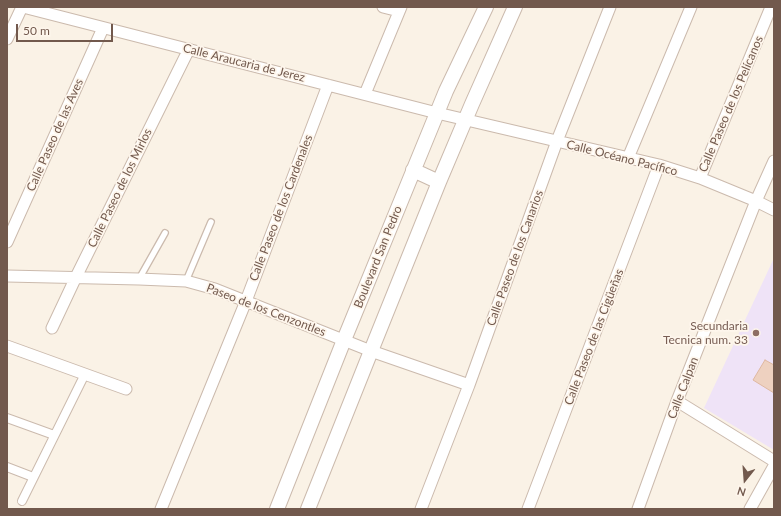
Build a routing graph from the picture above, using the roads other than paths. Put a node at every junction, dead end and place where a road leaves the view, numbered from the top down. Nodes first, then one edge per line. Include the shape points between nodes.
1 (22, 7) edge
2 (383, 7) edge
3 (486, 7) edge
4 (515, 7) edge
5 (610, 7) edge
6 (691, 7) edge
7 (771, 7) edge
8 (400, 9) edge
9 (103, 28) junction
10 (7, 39) edge
11 (188, 49) junction
12 (328, 85) junction
13 (365, 94) junction
14 (437, 112) junction
15 (466, 120) junction
16 (557, 141) junction
17 (628, 158) junction
18 (774, 161) edge
19 (659, 165) junction
20 (413, 170) junction
21 (700, 178) junction
22 (439, 182) junction
23 (756, 201) junction
24 (774, 210) edge
25 (212, 222) dead end
26 (165, 233) dead end
27 (7, 242) edge
28 (7, 276) edge
29 (76, 277) junction
30 (139, 279) junction
31 (186, 281) junction
32 (246, 301) junction
33 (52, 328) dead end
34 (344, 340) junction
35 (7, 346) edge
36 (371, 351) junction
37 (85, 374) junction
38 (469, 385) junction
39 (126, 389) dead end
40 (677, 401) junction
41 (7, 418) edge
42 (54, 435) junction
43 (774, 461) edge
44 (774, 466) edge
45 (7, 467) edge
46 (33, 477) junction
47 (22, 501) dead end
48 (161, 509) edge
49 (277, 509) edge
50 (308, 509) edge
51 (421, 509) edge
52 (528, 509) edge
53 (638, 509) edge
54 (750, 509) edge

1 - 9 street, Calle Araucaria de Jerez
1 - 10 street
2 - 8 street
3 - 14 street, Boulevard San Pedro
4 - 15 street
5 - 16 street, Calle Paseo de los Canarios
6 - 17 street
7 - 21 street, Calle Paseo de los Pelícanos
8 - 13 street
9 - 11 street, Calle Araucaria de Jerez
9 - 27 street, Calle Paseo de las Aves
11 - 12 street, Calle Araucaria de Jerez
11 - 29 street, Calle Paseo de los Mirlos
12 - 13 street, Calle Araucaria de Jerez
12 - 32 street, Calle Paseo de los Cardenales
13 - 14 street, Calle Araucaria de Jerez
14 - 15 street, Calle Araucaria de Jerez
14 - 20 street, Boulevard San Pedro
15 - 16 street, Calle Océano Pacífico
15 - 22 street
16 - 17 street, Calle Océano Pacífico
16 - 38 street, Calle Paseo de los Canarios
17 - 19 street, Calle Océano Pacífico
18 - 23 street, Calle Calpan
19 - 21 street, Calle Océano Pacífico
19 - 52 street, Calle Paseo de las Cigüeñas
20 - 22 street
20 - 34 street, Boulevard San Pedro
21 - 23 street, Calle Océano Pacífico
22 - 36 street
23 - 24 street, Calle Océano Pacífico
23 - 40 street, Calle Calpan
25 - 31 lane
26 - 30 lane
28 - 29 street, Paseo de los Cenzontles
29 - 30 street, Paseo de los Cenzontles
29 - 33 street, Calle Paseo de los Mirlos
30 - 31 street, Paseo de los Cenzontles
31 - 32 street, Paseo de los Cenzontles
32 - 34 street, Paseo de los Cenzontles
32 - 48 street, Calle Paseo de los Cardenales
34 - 36 street, Paseo de los Cenzontles
34 - 49 street, Boulevard San Pedro
35 - 37 street
36 - 38 street, Paseo de los Cenzontles
36 - 50 street
37 - 39 street
37 - 42 street
38 - 51 street, Calle Paseo de los Canarios
40 - 43 street
40 - 53 street, Calle Calpan
41 - 42 street
42 - 46 street
44 - 54 street
45 - 46 street
46 - 47 street

